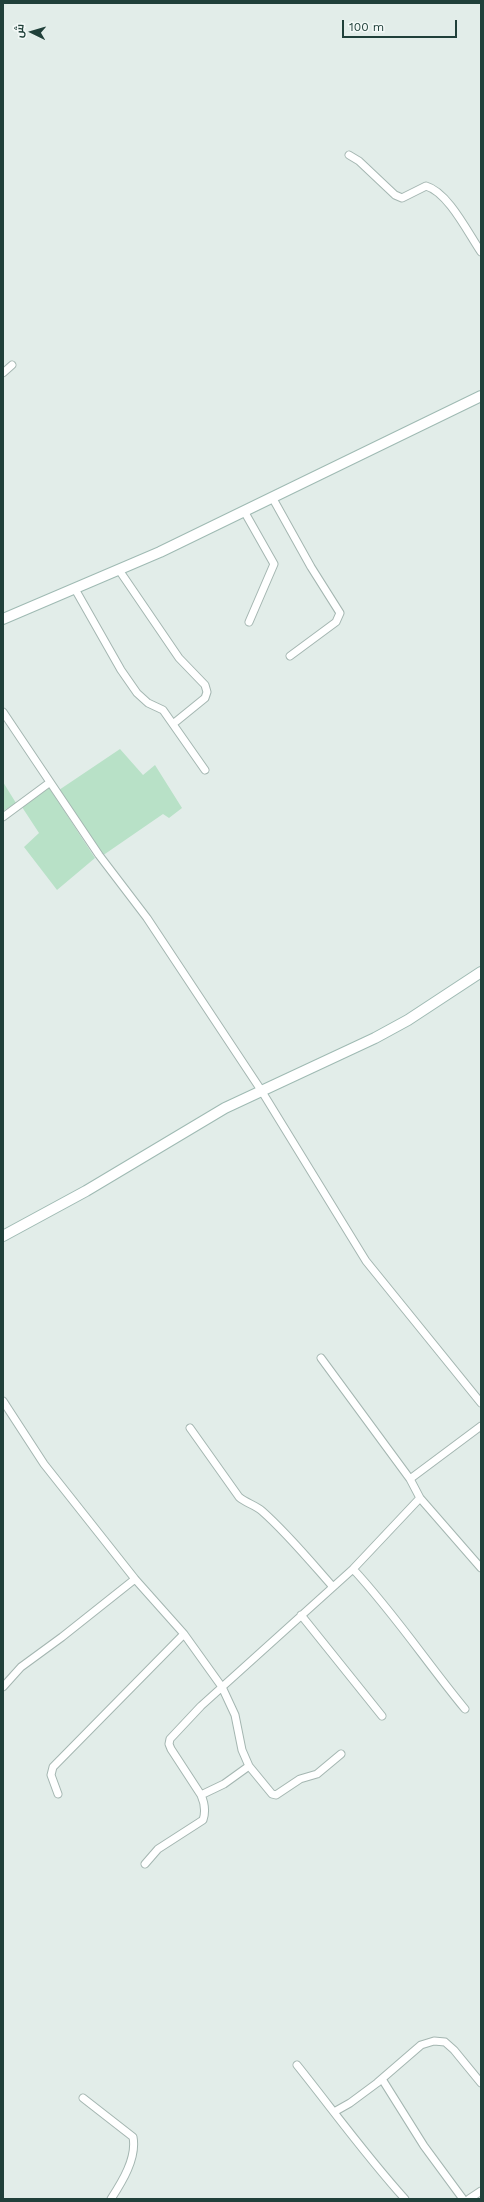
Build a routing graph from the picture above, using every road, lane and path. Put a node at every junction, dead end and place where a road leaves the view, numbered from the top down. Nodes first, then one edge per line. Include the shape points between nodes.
1 (349, 155) dead end
2 (481, 252) edge
3 (12, 365) dead end
4 (3, 373) edge
5 (481, 396) edge
6 (272, 497) junction
7 (244, 511) junction
8 (119, 570) junction
9 (75, 589) junction
10 (3, 619) edge
11 (250, 622) dead end
12 (290, 656) dead end
13 (3, 712) edge
14 (173, 724) junction
15 (205, 770) dead end
16 (49, 783) junction
17 (3, 817) edge
18 (481, 972) edge
19 (261, 1090) junction
20 (3, 1236) edge
21 (321, 1358) dead end
22 (3, 1401) edge
23 (481, 1402) edge
24 (481, 1426) edge
25 (190, 1428) dead end
26 (410, 1480) junction
27 (420, 1498) junction
28 (481, 1568) edge
29 (353, 1569) junction
30 (135, 1579) junction
31 (333, 1587) junction
32 (301, 1616) junction
33 (184, 1634) junction
34 (3, 1687) edge
35 (222, 1687) junction
36 (465, 1709) dead end
37 (382, 1716) dead end
38 (341, 1754) dead end
39 (249, 1766) junction
40 (58, 1794) dead end
41 (201, 1795) junction
42 (145, 1864) dead end
43 (297, 2065) dead end
44 (382, 2079) junction
45 (481, 2083) edge
46 (83, 2098) dead end
47 (334, 2112) junction
48 (481, 2191) edge
49 (111, 2199) edge
50 (405, 2199) edge
51 (463, 2199) edge
52 (468, 2199) edge

1 - 2 street via 359,161 395,195 402,198 426,186 434,188 444,197
3 - 4 street
5 - 6 street
6 - 7 street
6 - 12 street via 340,613 336,622
7 - 8 street
7 - 11 street via 274,564
8 - 9 street
8 - 14 street via 179,658 205,685 207,692 204,698
9 - 10 street
9 - 14 street via 136,693 148,703 163,710
13 - 16 street
14 - 15 street
16 - 17 street
16 - 19 street via 146,918
18 - 19 street via 408,1020
19 - 20 street via 225,1108
19 - 23 street via 366,1261
21 - 26 street
22 - 30 street via 44,1464
24 - 26 street
25 - 31 street via 239,1497 260,1510 278,1526
26 - 27 street
27 - 28 street
27 - 29 street
29 - 31 street
29 - 36 street via 392,1613
30 - 33 street
30 - 34 street via 21,1667
31 - 32 street
32 - 35 street
32 - 37 street
33 - 35 street
33 - 40 street via 53,1767 51,1775
35 - 39 street via 235,1715 242,1750
35 - 41 street via 180,1726 169,1744
38 - 39 street via 317,1774 300,1779 276,1795 272,1794
39 - 41 street via 224,1784
41 - 42 street via 205,1813 203,1820 158,1849
43 - 47 street
44 - 45 street via 421,2045 434,2041 445,2042 454,2050
44 - 47 street
44 - 51 street via 424,2146
46 - 49 street via 133,2137 134,2144 127,2170
47 - 50 street
48 - 52 street

